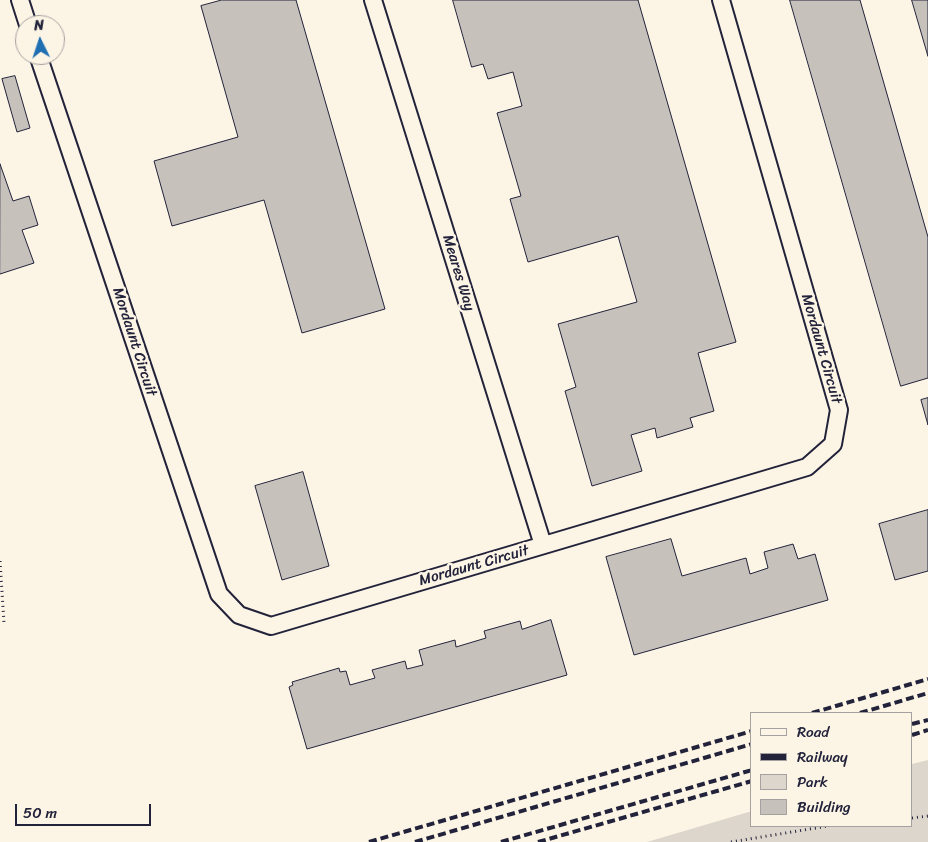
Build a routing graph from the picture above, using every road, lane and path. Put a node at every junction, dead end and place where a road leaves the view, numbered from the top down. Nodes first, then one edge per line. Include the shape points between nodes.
1 (20, 0) edge
2 (373, 0) edge
3 (721, 0) edge
4 (25, 15) edge
5 (41, 65) edge
6 (543, 546) junction
7 (0, 561) edge
8 (4, 623) dead end
9 (928, 816) edge
10 (913, 818) edge
11 (822, 827) edge
12 (731, 842) edge

1 - 4 street
2 - 6 street, Meares Way
3 - 6 street, Mordaunt Circuit via 839,410 833,444 806,467
5 - 6 street, Mordaunt Circuit via 218,594 232,608 240,615 271,626
7 - 8 path
9 - 10 path
11 - 12 path

